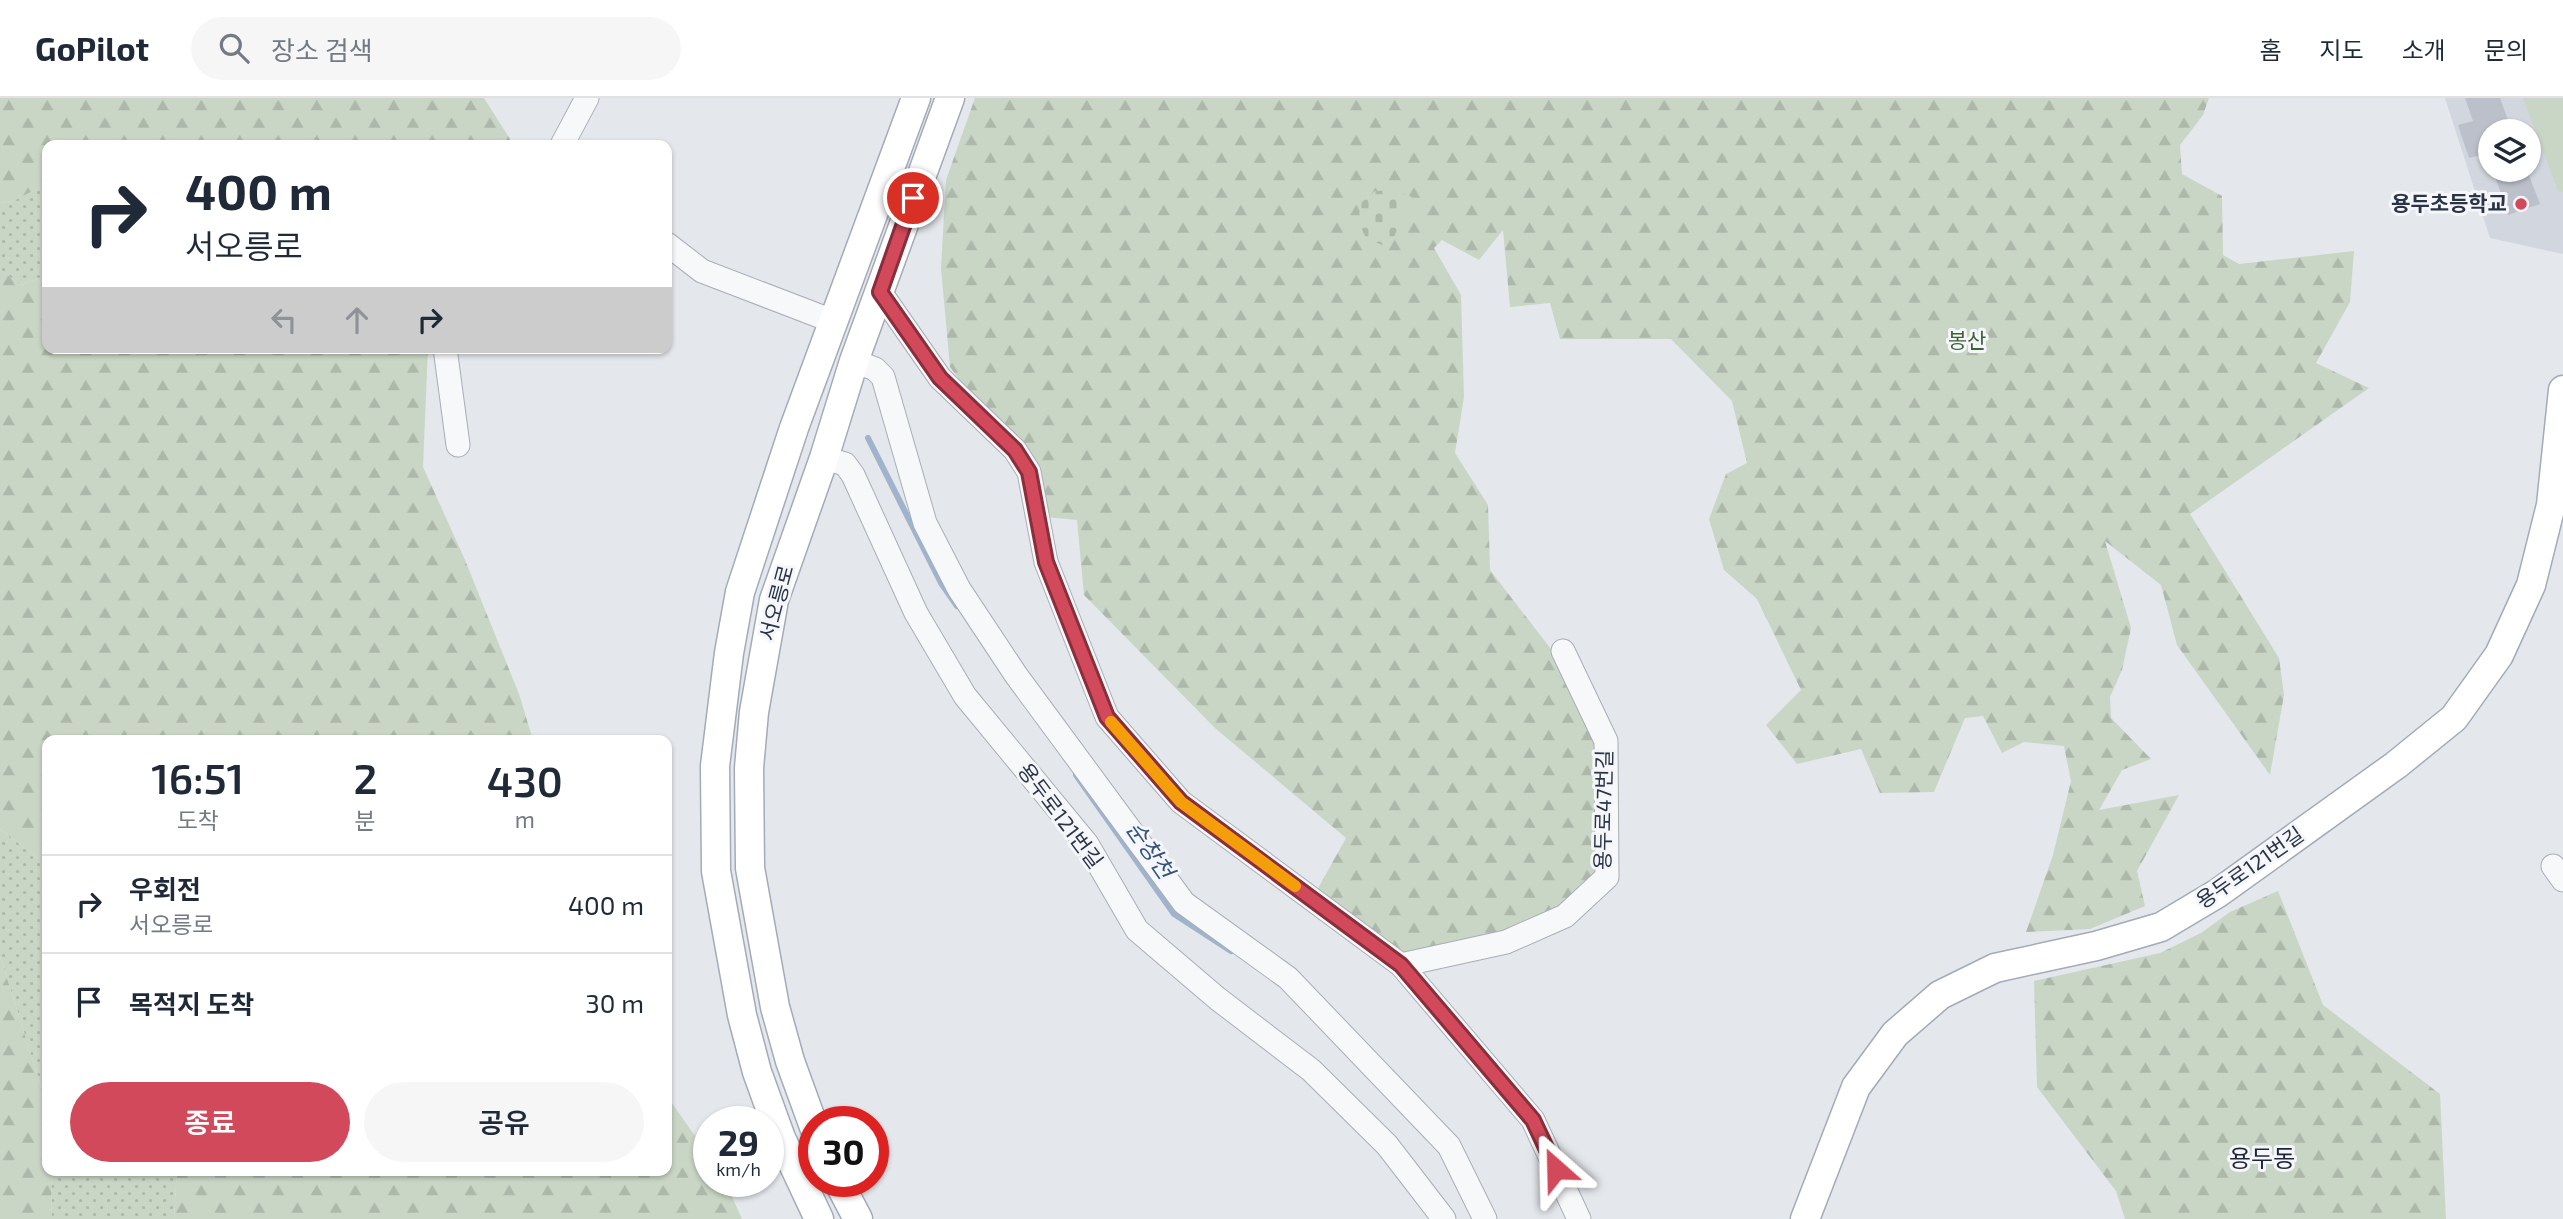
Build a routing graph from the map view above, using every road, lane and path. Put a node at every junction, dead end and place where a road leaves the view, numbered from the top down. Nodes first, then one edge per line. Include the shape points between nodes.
1 (587, 98) edge
2 (916, 98) edge
3 (950, 98) edge
4 (565, 140) edge
5 (672, 248) edge
6 (880, 292) junction
7 (835, 322) junction
8 (445, 354) edge
9 (855, 361) junction
10 (2563, 390) edge
11 (458, 445) dead end
12 (824, 458) junction
13 (1563, 651) dead end
14 (1401, 965) junction
15 (806, 1106) edge
16 (846, 1197) edge
17 (819, 1219) edge
18 (858, 1219) edge
19 (1444, 1219) edge
20 (1485, 1219) edge
21 (1579, 1219) edge
22 (1805, 1219) edge

1 - 4 street
2 - 7 main road, 서오릉로
3 - 6 main road, 서오릉로
5 - 7 street via 702,271
6 - 9 main road, 서오릉로
6 - 14 street via 940,378 1015,450 1029,472 1046,562 1107,717 1181,802
7 - 17 main road, 서오릉로 via 740,592 715,766 716,871 741,1015 782,1138
8 - 11 street
9 - 12 main road, 서오릉로
9 - 20 street via 883,377 925,523 959,589 1016,675 1185,903 1287,978 1449,1146
10 - 22 main road, 용두로121번길 via 2551,505 2531,585 2499,655 2454,718 2218,892 2161,927 1995,968 1940,995 1895,1034 1856,1087
12 - 15 main road, 서오릉로 via 774,600 748,768 750,868 766,968
12 - 19 street, 용두로121번길 via 845,464 853,475 916,613 965,696 1087,844 1137,930 1311,1070 1387,1145
13 - 14 street, 용두로47번길 via 1606,741 1606,877 1565,916 1506,942
14 - 21 street via 1533,1120
16 - 18 main road

